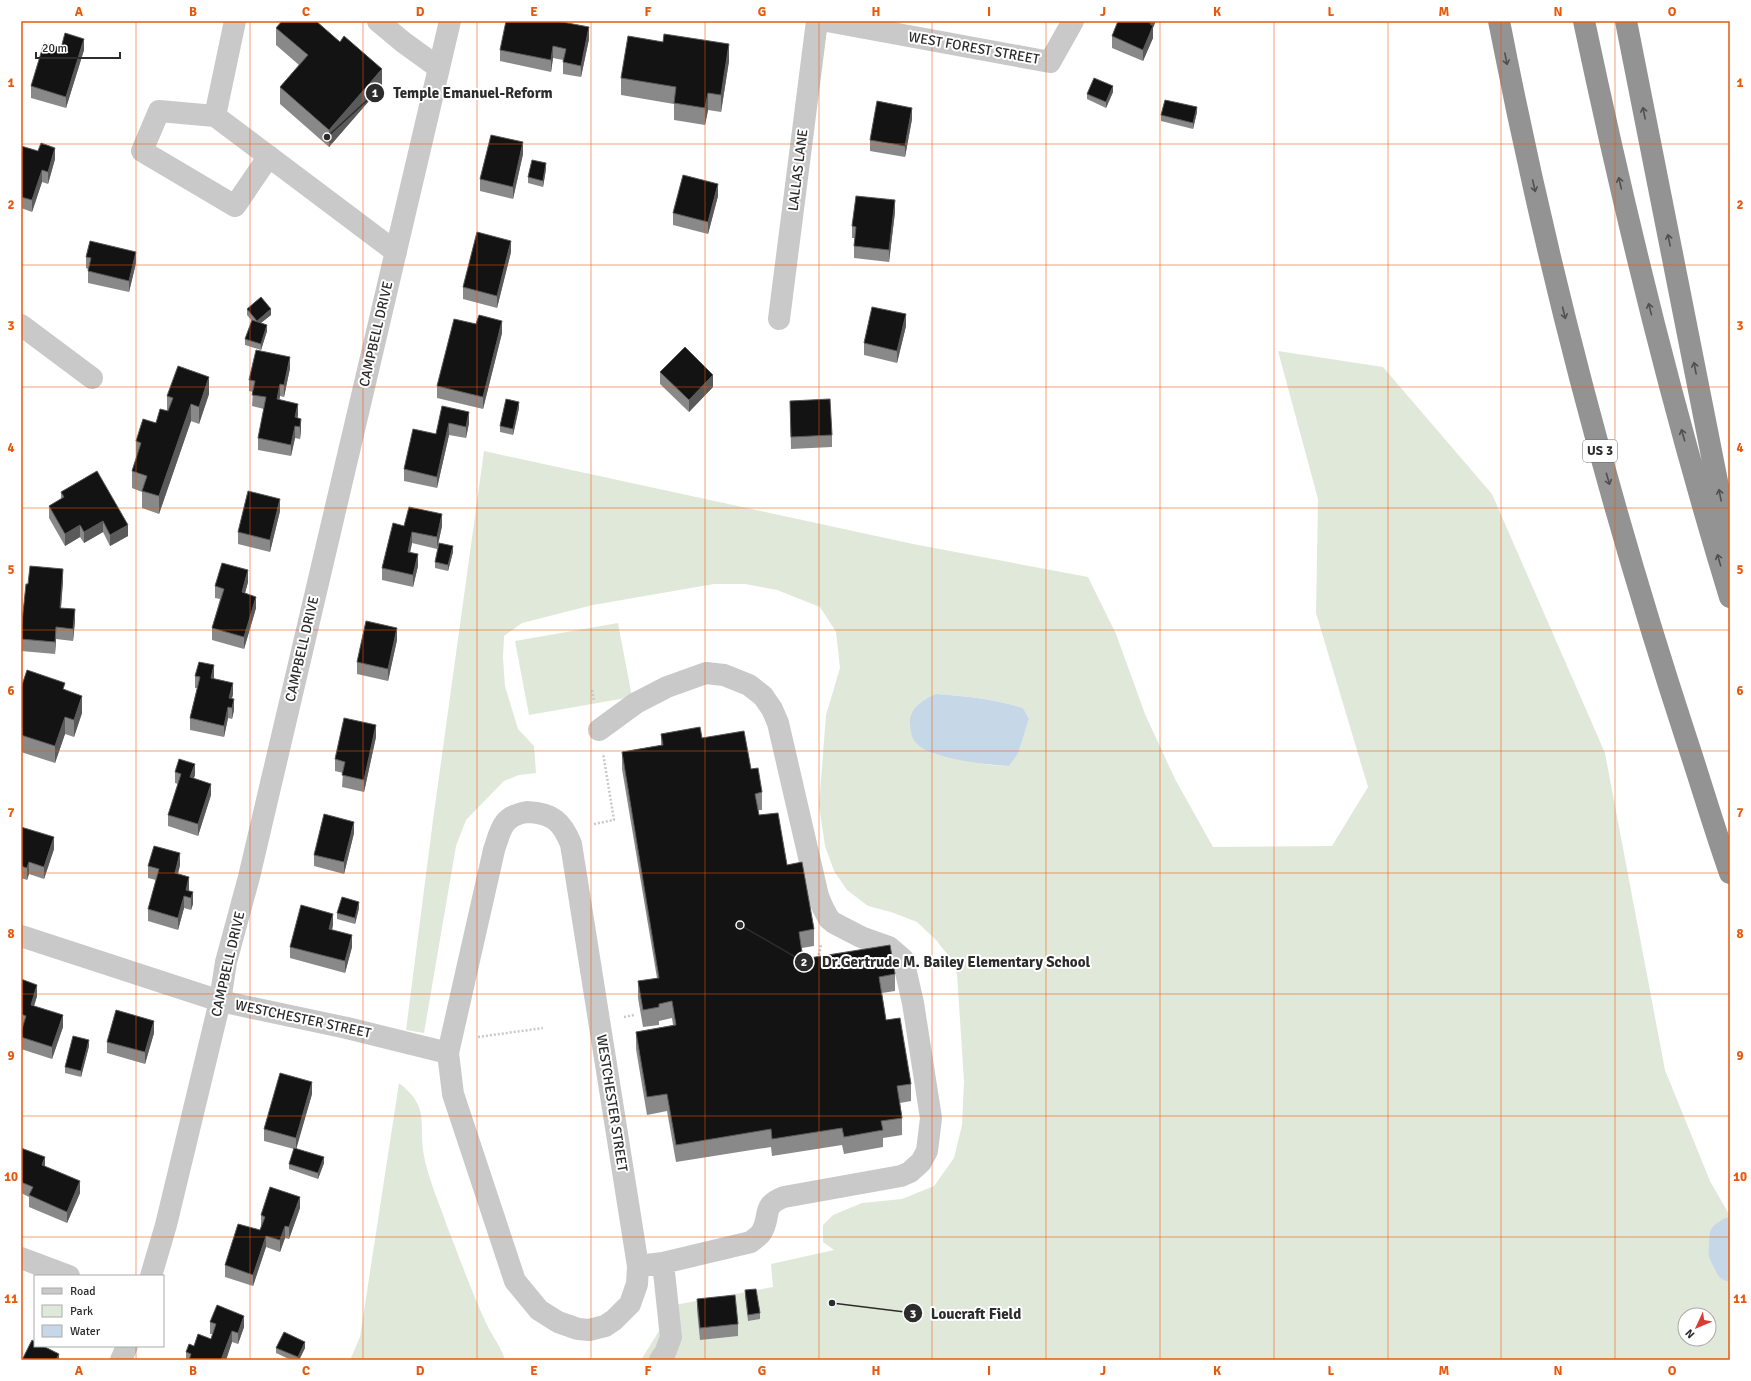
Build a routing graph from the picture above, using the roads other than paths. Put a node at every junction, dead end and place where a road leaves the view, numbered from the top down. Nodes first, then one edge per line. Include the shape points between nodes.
1 (235, 21) edge
2 (378, 21) edge
3 (450, 21) edge
4 (817, 21) edge
5 (827, 21) edge
6 (1073, 21) edge
7 (1499, 21) edge
8 (1584, 21) edge
9 (1626, 21) edge
10 (439, 68) junction
11 (215, 116) junction
12 (269, 156) junction
13 (396, 252) junction
14 (779, 319) dead end
15 (21, 325) edge
16 (92, 378) dead end
17 (1730, 547) edge
18 (1730, 597) edge
19 (599, 730) road end
20 (1730, 873) edge
21 (21, 936) edge
22 (220, 1001) junction
23 (448, 1053) junction
24 (21, 1258) edge
25 (663, 1263) junction
26 (638, 1266) junction
27 (66, 1275) edge
28 (151, 1275) edge
29 (127, 1347) edge
30 (121, 1360) edge
31 (660, 1360) edge

1 - 11 street
2 - 10 street
3 - 10 street, CAMPBELL DRIVE
4 - 14 street, LALLAS LANE
5 - 6 street, WEST FOREST STREET via 1050,62
7 -> 20 highway, US 3 via 1551,262 1590,414 1632,567
18 -> 8 highway via 1673,399 1646,293
17 -> 9 highway
10 - 13 street, CAMPBELL DRIVE
11 - 12 street
11 - 12 street via 159,111 142,151 235,206
12 - 13 street
13 - 22 street, CAMPBELL DRIVE via 249,877 226,962
15 - 16 street
19 - 25 street via 636,703 667,687 706,673 724,675 749,685 763,696 778,723 818,896 823,908 836,925 889,947 903,959 913,1003 931,1118 927,1151 921,1162 910,1172 901,1176 773,1201 761,1234 751,1242
21 - 22 street, WESTCHESTER STREET
22 - 23 street, WESTCHESTER STREET
22 - 28 street, CAMPBELL DRIVE via 166,1225
23 - 26 street, WESTCHESTER STREET via 453,1094 515,1281 539,1310 558,1322 578,1329 589,1330 610,1323 630,1304 638,1284
23 - 26 street, WESTCHESTER STREET via 494,850 502,826 518,814 539,813 560,823 572,844
24 - 27 street
25 - 26 street
25 - 31 street via 671,1337
29 - 30 street

